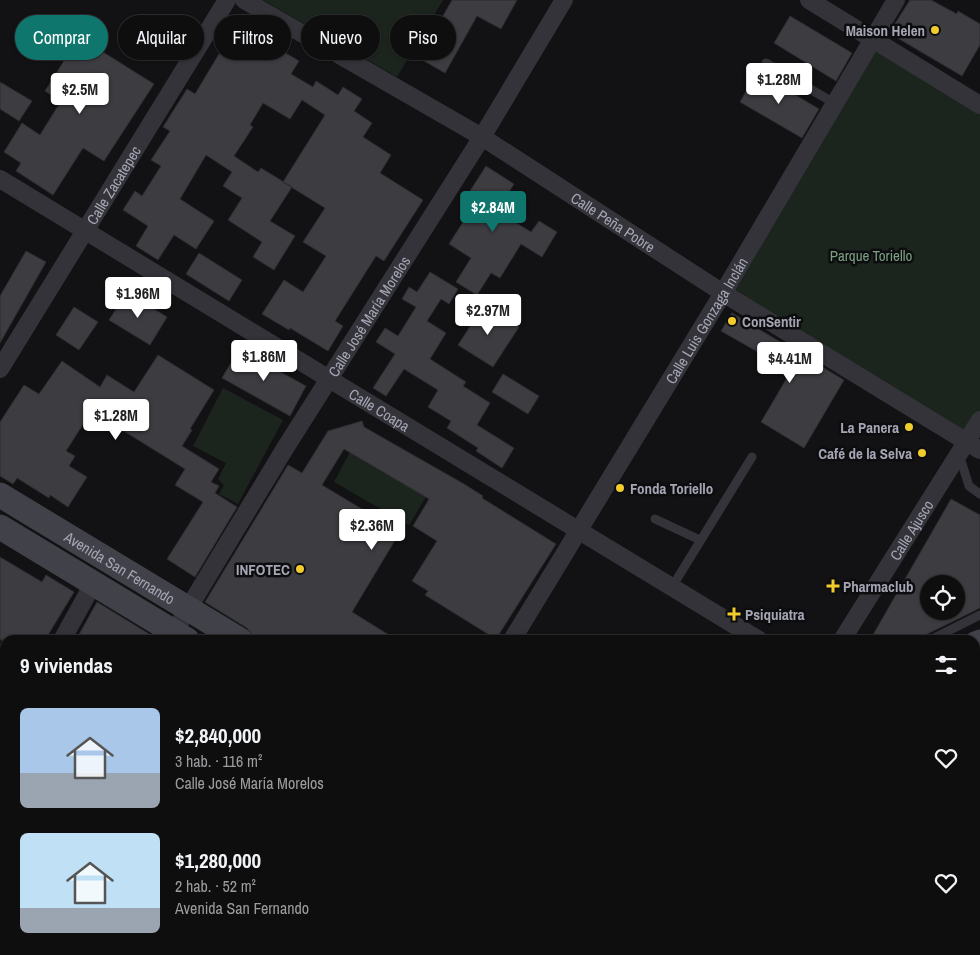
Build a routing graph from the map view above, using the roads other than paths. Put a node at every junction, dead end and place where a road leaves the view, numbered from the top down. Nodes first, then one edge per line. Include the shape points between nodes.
1 (227, 0) edge
2 (244, 0) edge
3 (564, 0) edge
4 (809, 0) edge
5 (896, 0) edge
6 (872, 38) junction
7 (766, 63) dead end
8 (834, 103) junction
9 (980, 105) edge
10 (482, 137) junction
11 (0, 179) edge
12 (85, 231) junction
13 (723, 293) junction
14 (0, 369) edge
15 (330, 379) junction
16 (980, 420) edge
17 (969, 449) edge
18 (752, 456) dead end
19 (0, 494) edge
20 (980, 494) edge
21 (655, 519) dead end
22 (0, 527) edge
23 (579, 530) junction
24 (700, 540) junction
25 (93, 584) junction
26 (672, 587) junction
27 (188, 609) junction
28 (980, 615) edge
29 (65, 635) edge
30 (179, 635) edge
31 (181, 635) edge
32 (232, 635) edge
33 (515, 635) edge
34 (751, 635) edge
35 (845, 635) edge
36 (940, 635) edge

1 - 12 street, Calle Zacatepec
2 - 10 street, Calle Peña Pobre
3 - 10 street, Calle José María Morelos
4 - 6 street
5 - 6 street, Calle Luis Gonzaga Inclán
6 - 8 street, Calle Luis Gonzaga Inclán
6 - 9 street
7 - 8 lane
8 - 13 street, Calle Luis Gonzaga Inclán
10 - 13 street, Calle Peña Pobre
10 - 15 street, Calle José María Morelos
11 - 12 street, Calle Coapa
12 - 14 street, Calle Zacatepec
12 - 15 street, Calle Coapa
13 - 17 street, Calle Peña Pobre
13 - 23 street, Calle Luis Gonzaga Inclán
15 - 23 street, Calle Coapa
15 - 27 street, Calle José María Morelos
16 - 17 street, Calle Ajusco
17 - 20 lane via 969,486
17 - 35 street, Calle Ajusco
18 - 24 lane
19 - 27 main road, Avenida San Fernando
21 - 24 lane
22 - 25 main road, Avenida San Fernando
23 - 26 street, Calle Coapa
23 - 33 street, Calle Luis Gonzaga Inclán
24 - 26 lane
25 - 29 street
25 - 30 main road, Avenida San Fernando
26 - 34 street, Calle Coapa
27 - 31 street, Calle José María Morelos
27 - 32 main road, Avenida San Fernando
28 - 36 lane

